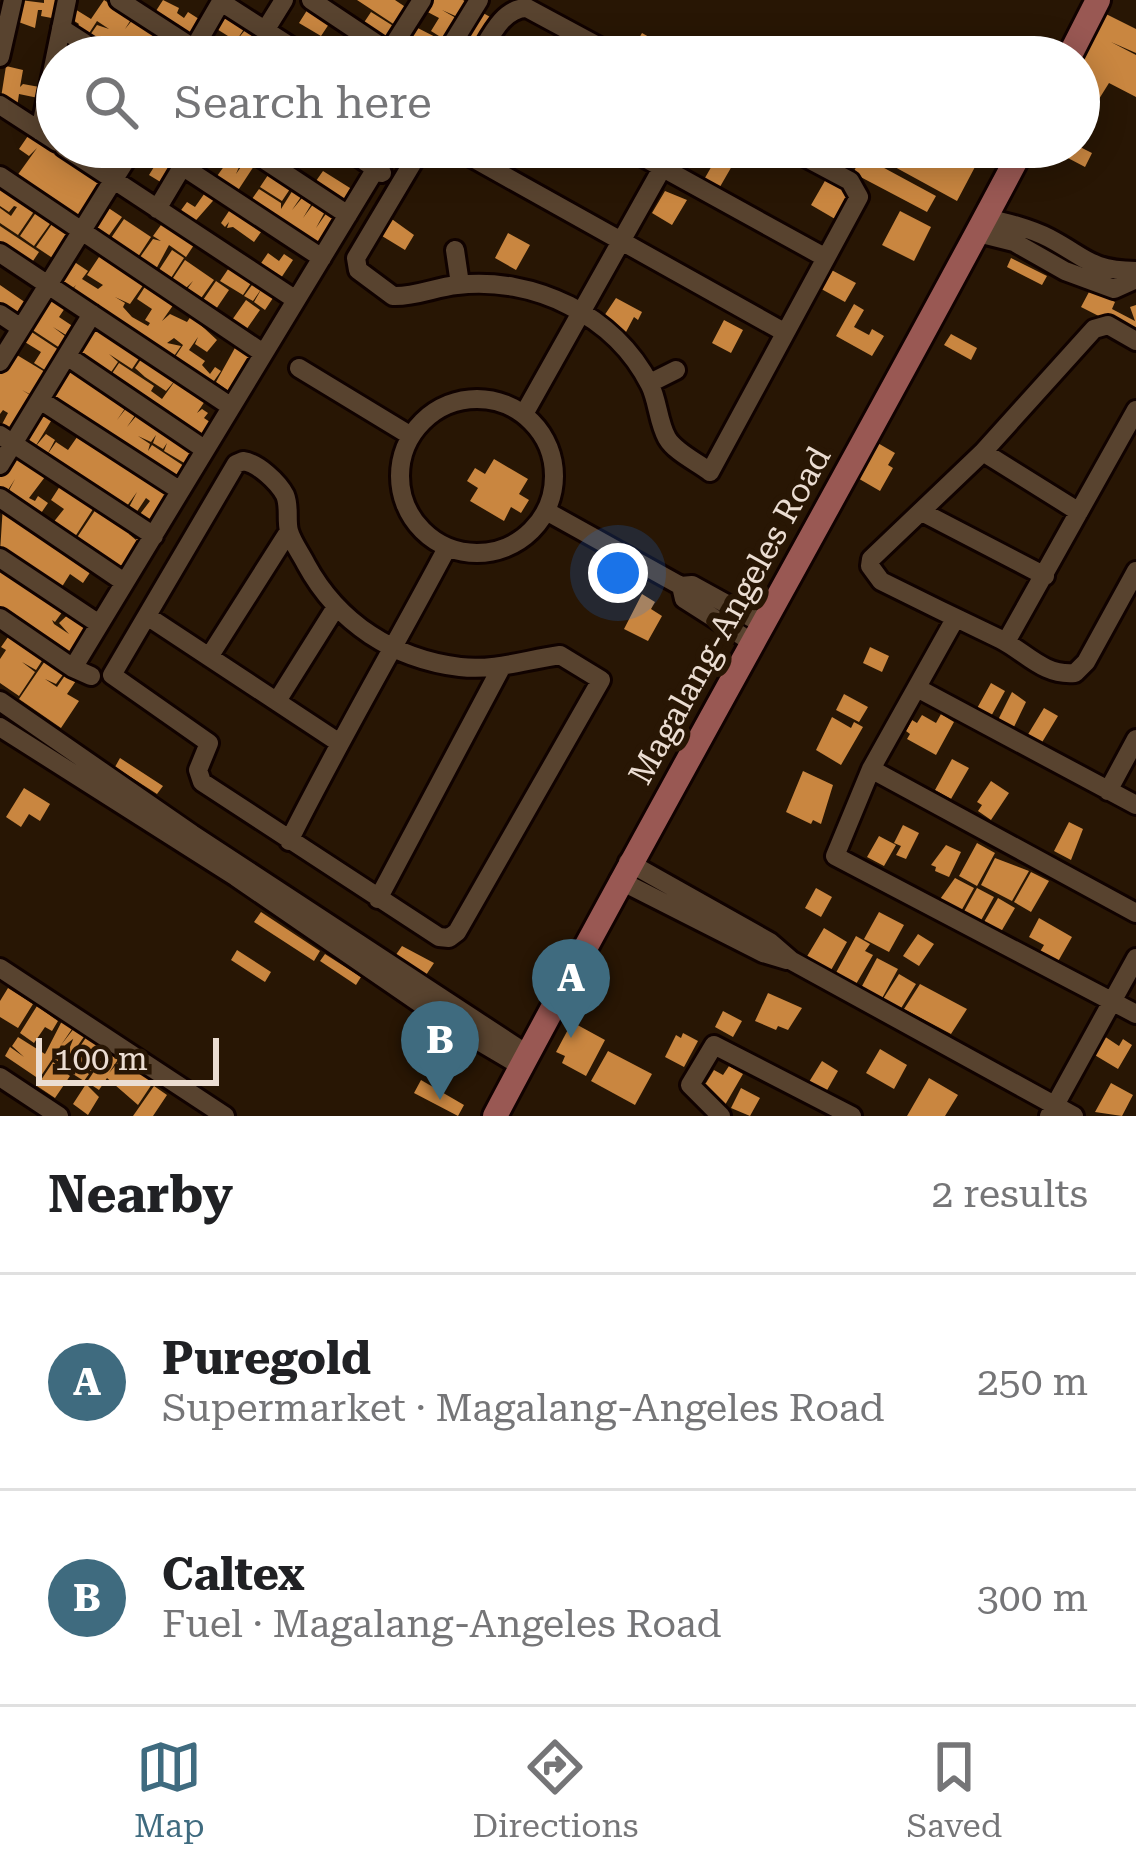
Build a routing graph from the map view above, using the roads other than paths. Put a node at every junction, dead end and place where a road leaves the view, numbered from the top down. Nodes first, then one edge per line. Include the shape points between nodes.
1 (13, 0) edge
2 (67, 0) edge
3 (119, 0) edge
4 (159, 0) edge
5 (284, 0) edge
6 (311, 0) edge
7 (1098, 0) edge
8 (222, 1) edge
9 (476, 1) edge
10 (414, 3) edge
11 (147, 18) junction
12 (61, 28) junction
13 (266, 29) junction
14 (60, 36) edge
15 (73, 36) edge
16 (172, 36) edge
17 (205, 36) edge
18 (276, 36) edge
19 (361, 36) edge
20 (397, 36) edge
21 (456, 36) edge
22 (492, 36) edge
23 (579, 36) edge
24 (1080, 36) edge
25 (0, 57) edge
26 (0, 105) edge
27 (36, 128) edge
28 (95, 168) edge
29 (121, 168) edge
30 (181, 168) edge
31 (185, 168) edge
32 (277, 168) edge
33 (375, 168) edge
34 (380, 168) edge
35 (409, 168) edge
36 (491, 168) edge
37 (663, 168) joint
38 (822, 168) edge
39 (1012, 168) edge
40 (379, 171) junction
41 (0, 176) edge
42 (113, 180) junction
43 (157, 209) junction
44 (348, 215) junction
45 (982, 225) junction
46 (81, 231) junction
47 (622, 241) junction
48 (455, 250) dead end
49 (0, 253) edge
50 (826, 257) junction
51 (322, 258) junction
52 (1136, 275) edge
53 (460, 284) junction
54 (48, 285) junction
55 (296, 300) junction
56 (0, 314) edge
57 (92, 314) junction
58 (583, 314) junction
59 (21, 328) junction
60 (784, 332) junction
61 (1136, 341) edge
62 (263, 353) junction
63 (67, 356) junction
64 (0, 362) edge
65 (299, 368) dead end
66 (676, 370) dead end
67 (650, 383) junction
68 (40, 400) junction
69 (230, 406) junction
70 (1136, 410) edge
71 (524, 414) junction
72 (411, 436) junction
73 (6, 439) edge
74 (204, 449) junction
75 (982, 452) junction
76 (0, 465) edge
77 (179, 490) junction
78 (0, 498) edge
79 (546, 511) junction
80 (922, 512) junction
81 (1079, 512) junction
82 (289, 531) junction
83 (154, 536) junction
84 (447, 548) junction
85 (0, 558) edge
86 (1136, 571) edge
87 (1045, 576) junction
88 (124, 582) junction
89 (336, 607) junction
90 (147, 616) junction
91 (0, 618) edge
92 (955, 619) junction
93 (98, 624) junction
94 (758, 633) junction
95 (1006, 642) junction
96 (395, 650) junction
97 (209, 657) junction
98 (502, 668) junction
99 (919, 689) junction
100 (0, 701) edge
101 (277, 701) junction
102 (0, 727) edge
103 (1136, 739) edge
104 (338, 742) junction
105 (872, 769) junction
106 (1108, 790) junction
107 (1136, 805) edge
108 (289, 841) junction
109 (623, 871) junction
110 (378, 899) junction
111 (1136, 913) edge
112 (1136, 958) edge
113 (0, 968) edge
114 (1114, 1003) junction
115 (1136, 1015) edge
116 (524, 1060) junction
117 (0, 1077) edge
118 (1052, 1111) edge
119 (59, 1116) edge
120 (225, 1116) edge
121 (495, 1116) edge
122 (721, 1116) edge
123 (852, 1116) edge
124 (1074, 1116) edge

1 - 25 street
2 - 12 street
3 - 11 street
4 - 11 street
5 - 13 street
6 - 19 street
7 - 24 main road
8 - 13 street
8 - 17 street
9 - 21 street
10 - 20 street
11 - 16 street
12 - 14 street
12 - 15 street
13 - 18 street
22 - 23 street via 518,8
26 - 27 street
28 - 42 street
29 - 42 street
30 - 43 street
31 - 51 street
32 - 44 street
33 - 40 street
34 - 40 street
35 - 53 street via 356,264 393,296
36 - 47 street
37 - 47 street
37 - 50 street
38 - 50 street via 859,197
39 - 45 main road, Magalang-Angeles Road
40 - 44 street
41 - 46 street
42 - 43 street
42 - 46 street
43 - 55 street
44 - 51 street
45 - 52 street via 1022,226 1053,240 1082,271 1114,289
45 - 94 main road, Magalang-Angeles Road
46 - 54 street
46 - 62 street
47 - 58 street
47 - 60 street
48 - 53 street
49 - 54 street
50 - 60 street
51 - 55 street
53 - 58 street via 538,291
54 - 57 street
54 - 59 street
55 - 62 street
56 - 59 street
57 - 63 street
57 - 69 street
58 - 67 street
58 - 71 street
59 - 64 street
60 - 67 street via 710,472 669,442
61 - 75 street via 1108,325 1094,329
62 - 69 street
63 - 68 street
63 - 74 street
65 - 72 street
66 - 67 street
68 - 73 street
68 - 77 street
69 - 74 street
70 - 81 street
71 - 72 street via 468,400 444,406
71 - 79 street via 553,461
72 - 84 street via 400,490 409,514
73 - 76 street
73 - 83 street
74 - 77 street
75 - 80 street
75 - 81 street
77 - 83 street
78 - 88 street
79 - 84 street via 514,544 492,552
79 - 94 street via 681,586 703,590
80 - 87 street
80 - 92 street via 871,559 871,571
81 - 87 street
82 - 89 street
82 - 90 street via 282,489 252,462 236,464
82 - 97 street
83 - 88 street
84 - 96 street
85 - 93 street
86 - 95 street via 1075,673 1040,667
87 - 95 street
88 - 93 street
89 - 96 street
89 - 101 street
90 - 97 street
90 - 108 street via 113,669 115,681 209,743 198,770 202,782
91 - 93 street via 82,672
92 - 95 street
92 - 99 street
94 - 109 main road, Magalang-Angeles Road
96 - 98 street
96 - 104 street
97 - 101 street
98 - 110 street
98 - 110 street via 560,655 602,680 457,932 439,938
99 - 105 street
99 - 106 street
100 - 116 street
101 - 104 street
102 - 116 street via 453,1027
103 - 106 street
104 - 108 street
105 - 111 street
105 - 114 street via 835,850 840,859
106 - 107 street
108 - 110 street
109 - 116 main road, Magalang-Angeles Road
109 - 118 street via 770,942
112 - 114 street
113 - 120 street
114 - 115 street
114 - 118 street
116 - 121 main road, Magalang-Angeles Road
117 - 119 street
118 - 124 street
122 - 123 street via 690,1084 714,1046

